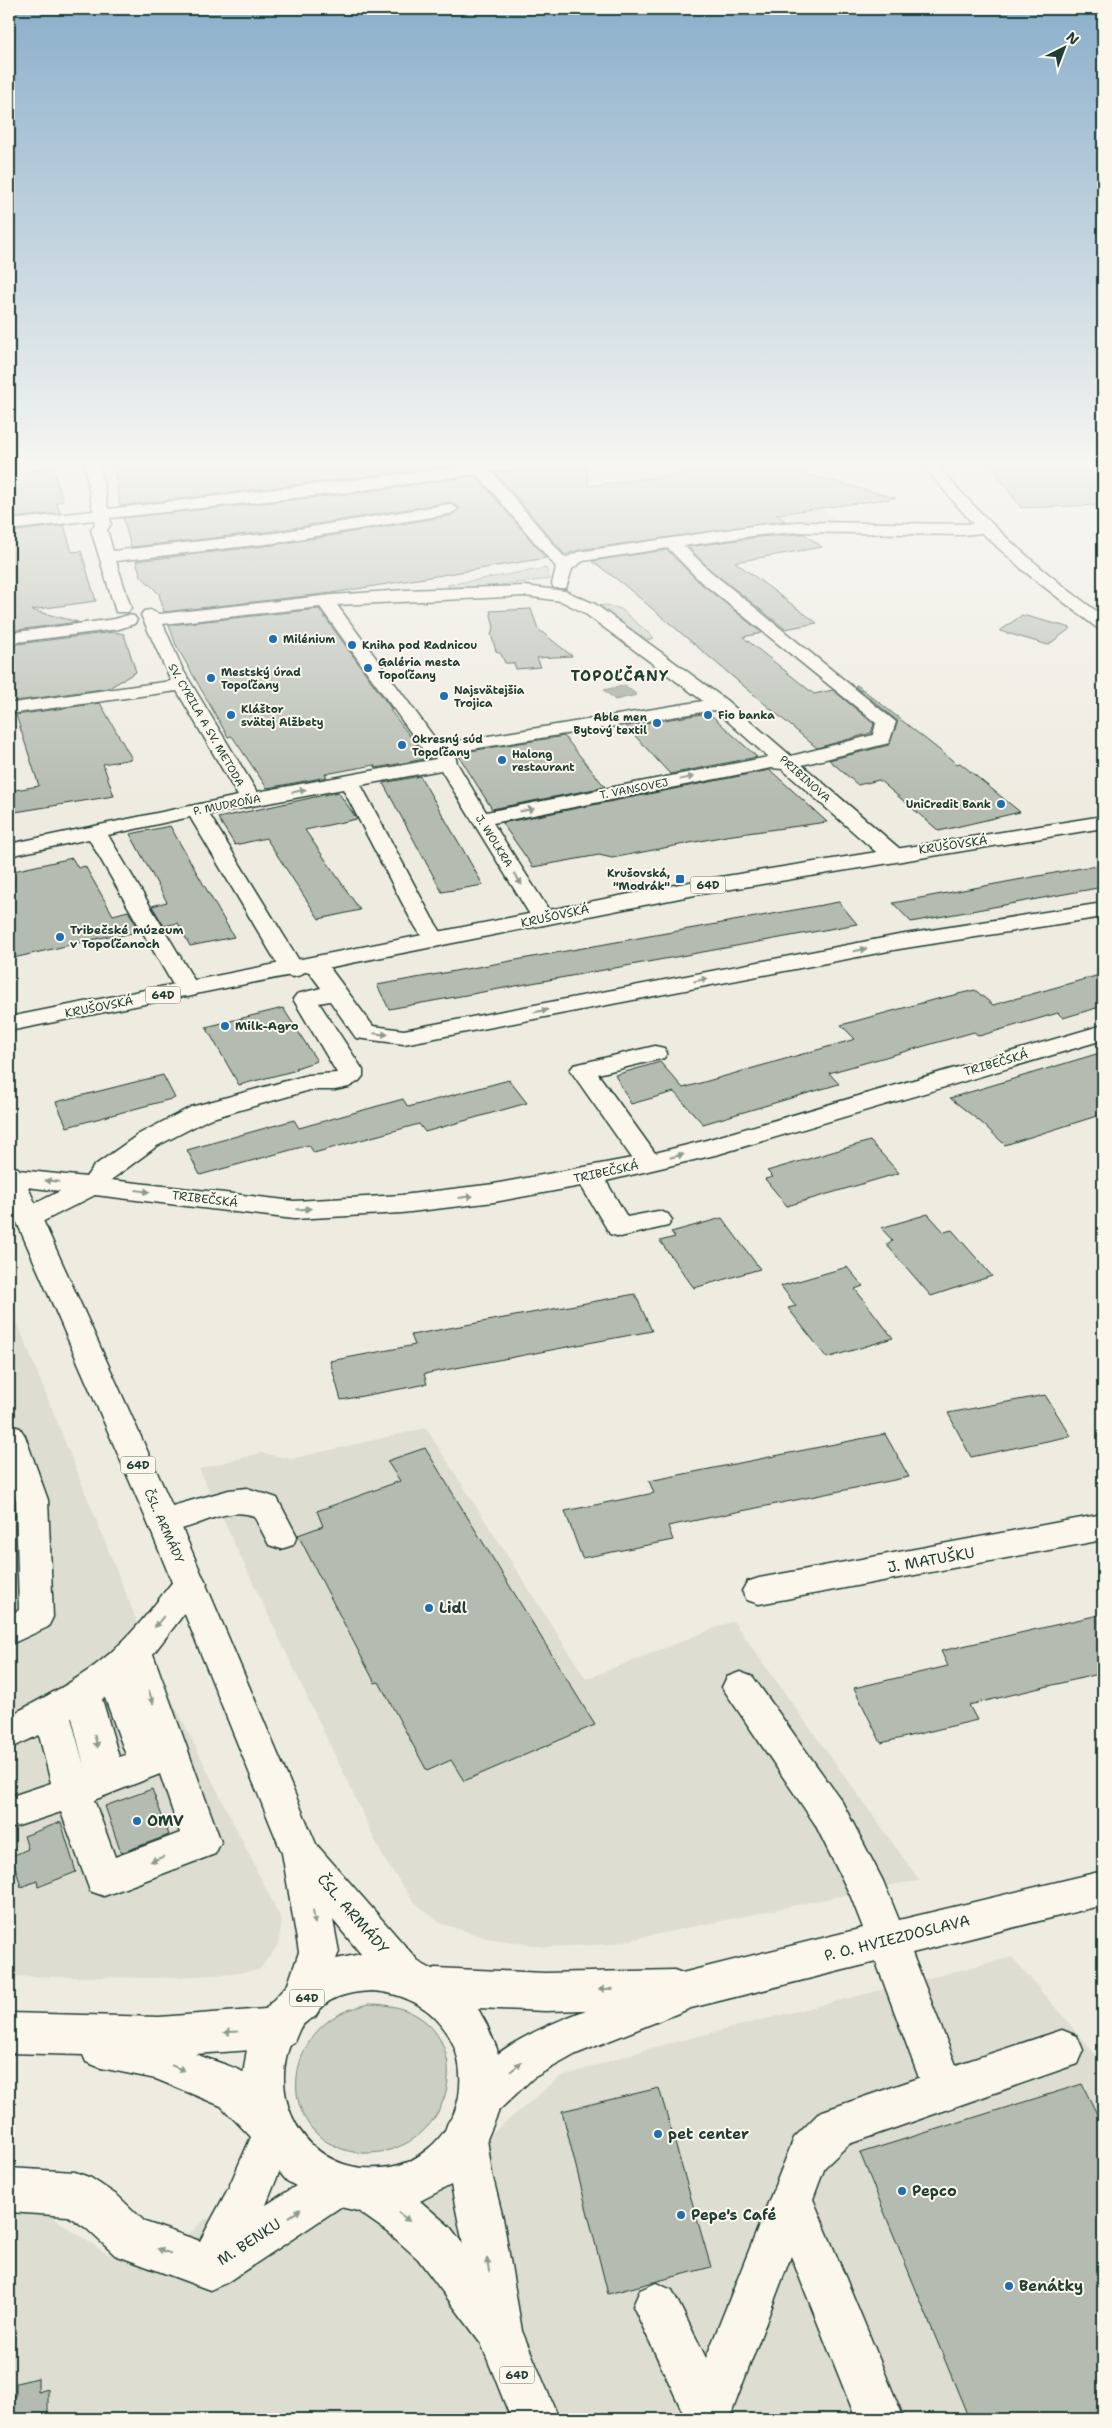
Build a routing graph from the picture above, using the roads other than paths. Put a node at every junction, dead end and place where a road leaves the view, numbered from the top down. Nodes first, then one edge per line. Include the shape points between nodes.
1 (122, 574) edge
2 (563, 574) edge
3 (703, 574) edge
4 (1037, 574) edge
5 (544, 592) junction
6 (328, 600) junction
7 (139, 610) junction
8 (1103, 624) edge
9 (9, 638) edge
10 (182, 685) junction
11 (719, 704) junction
12 (13, 709) dead end
13 (445, 756) junction
14 (788, 763) junction
15 (349, 781) junction
16 (251, 800) junction
17 (196, 810) junction
18 (480, 819) junction
19 (1103, 822) edge
20 (95, 831) junction
21 (9, 850) edge
22 (892, 854) junction
23 (1103, 910) edge
24 (543, 918) junction
25 (435, 940) junction
26 (316, 965) junction
27 (293, 970) junction
28 (188, 990) junction
29 (336, 992) junction
30 (9, 1024) edge
31 (1103, 1032) edge
32 (655, 1053) dead end
33 (649, 1163) junction
34 (589, 1176) junction
35 (94, 1185) junction
36 (15, 1194) edge
37 (658, 1220) dead end
38 (9, 1436) edge
39 (163, 1521) junction
40 (1103, 1527) edge
41 (281, 1536) dead end
42 (190, 1584) junction
43 (759, 1592) dead end
44 (9, 1631) edge
45 (124, 1662) junction
46 (740, 1687) dead end
47 (83, 1694) junction
48 (51, 1712) junction
49 (9, 1734) edge
50 (106, 1778) junction
51 (72, 1792) junction
52 (9, 1813) edge
53 (301, 1852) junction
54 (1103, 1888) edge
55 (888, 1940) junction
56 (420, 1981) junction
57 (690, 1990) junction
58 (290, 2016) junction
59 (19, 2034) edge
60 (1062, 2050) dead end
61 (945, 2090) junction
62 (472, 2117) junction
63 (270, 2129) junction
64 (350, 2187) junction
65 (9, 2190) edge
66 (791, 2199) junction
67 (210, 2267) junction
68 (656, 2306) dead end
69 (499, 2331) junction
70 (710, 2416) edge
71 (535, 2419) edge
72 (880, 2419) edge

1 - 7 street, SV. CYRILA A SV. METODA
2 - 5 street via 560,587
3 - 14 street, T. VANSOVEJ via 886,722 882,739
4 - 8 street
5 - 6 street, PRIBINOVA
5 - 11 street, PRIBINOVA via 565,596 589,608
6 - 7 street, PRIBINOVA
6 - 13 street via 434,751
7 - 9 street, PRIBINOVA via 119,624
7 - 10 street, SV. CYRILA A SV. METODA via 155,627
10 - 12 street
10 - 16 street, SV. CYRILA A SV. METODA
11 - 13 street, P. MUDROŇA
11 - 14 street, PRIBINOVA
13 - 15 street, P. MUDROŇA
13 - 18 street, J. WOLKRA
18 -> 14 street, T. VANSOVEJ via 771,762
14 - 22 street, PRIBINOVA
16 -> 15 street, P. MUDROŇA
15 - 25 street
16 - 17 street, P. MUDROŇA
17 - 20 street, P. MUDROŇA
17 - 27 street
18 -> 24 street, J. WOLKRA
19 - 22 street, KRUŠOVSKÁ / 64D
20 - 21 street, P. MUDROŇA
20 - 28 street
22 - 24 street, KRUŠOVSKÁ / 64D
29 -> 23 street via 365,1032 404,1037 890,944
24 - 25 street, KRUŠOVSKÁ / 64D
25 - 26 street, KRUŠOVSKÁ / 64D
26 - 27 street, KRUŠOVSKÁ / 64D
26 - 29 street
27 - 28 street, KRUŠOVSKÁ / 64D
28 - 30 street, KRUŠOVSKÁ / 64D
29 - 35 street via 305,1000 350,1070 350,1076 344,1081 308,1083 200,1113 148,1140 103,1172
33 -> 31 street, TRIBEČSKÁ
32 - 33 street via 583,1070
33 - 34 street, TRIBEČSKÁ
35 -> 34 street, TRIBEČSKÁ via 294,1210 412,1203
34 - 37 street via 620,1228
35 - 36 street
35 -> 36 street, TRIBEČSKÁ
36 - 39 street, ČSL. ARMÁDY / 64D
38 - 44 street via 32,1500 36,1617
39 - 41 street via 217,1504 247,1500 266,1507
39 - 42 street, ČSL. ARMÁDY / 64D
40 - 43 street, J. MATUŠKU
42 -> 45 street
42 - 53 street, ČSL. ARMÁDY / 64D
45 - 47 street
45 - 50 street via 147,1763
45 -> 51 street via 202,1842 104,1879
46 - 55 street via 828,1812 874,1902
47 - 48 street
47 -> 50 street
48 - 49 street
48 - 51 street
50 - 51 street
51 - 52 street
53 - 56 street, ČSL. ARMÁDY / 64D
53 -> 58 street, ČSL. ARMÁDY / 64D via 319,1952
54 - 55 street, P. O. HVIEZDOSLAVA
55 - 57 street, P. O. HVIEZDOSLAVA
55 - 61 street
57 -> 56 street, P. O. HVIEZDOSLAVA via 545,1992
56 - 58 street, 64D via 378,1972 350,1976 324,1987
56 - 62 street, 64D via 459,2007 475,2034 483,2066
62 -> 57 street, P. O. HVIEZDOSLAVA via 518,2064 561,2040
58 -> 59 street via 159,2037
58 - 63 street, 64D via 266,2058 263,2074 262,2090
59 -> 63 street via 158,2059 236,2091
60 - 61 street
61 - 66 street via 835,2127 808,2153
62 - 64 street, P. O. HVIEZDOSLAVA via 446,2157 421,2175 402,2183
69 -> 62 street, 64D
63 - 64 street, 64D via 284,2152 298,2166
63 - 67 street, M. BENKU via 244,2205
67 -> 64 street, M. BENKU
64 -> 69 street, 64D via 404,2216 434,2243
67 -> 65 street via 131,2239 102,2212 75,2194
66 - 70 street
66 - 72 street
68 - 70 street
69 - 71 street, 64D

